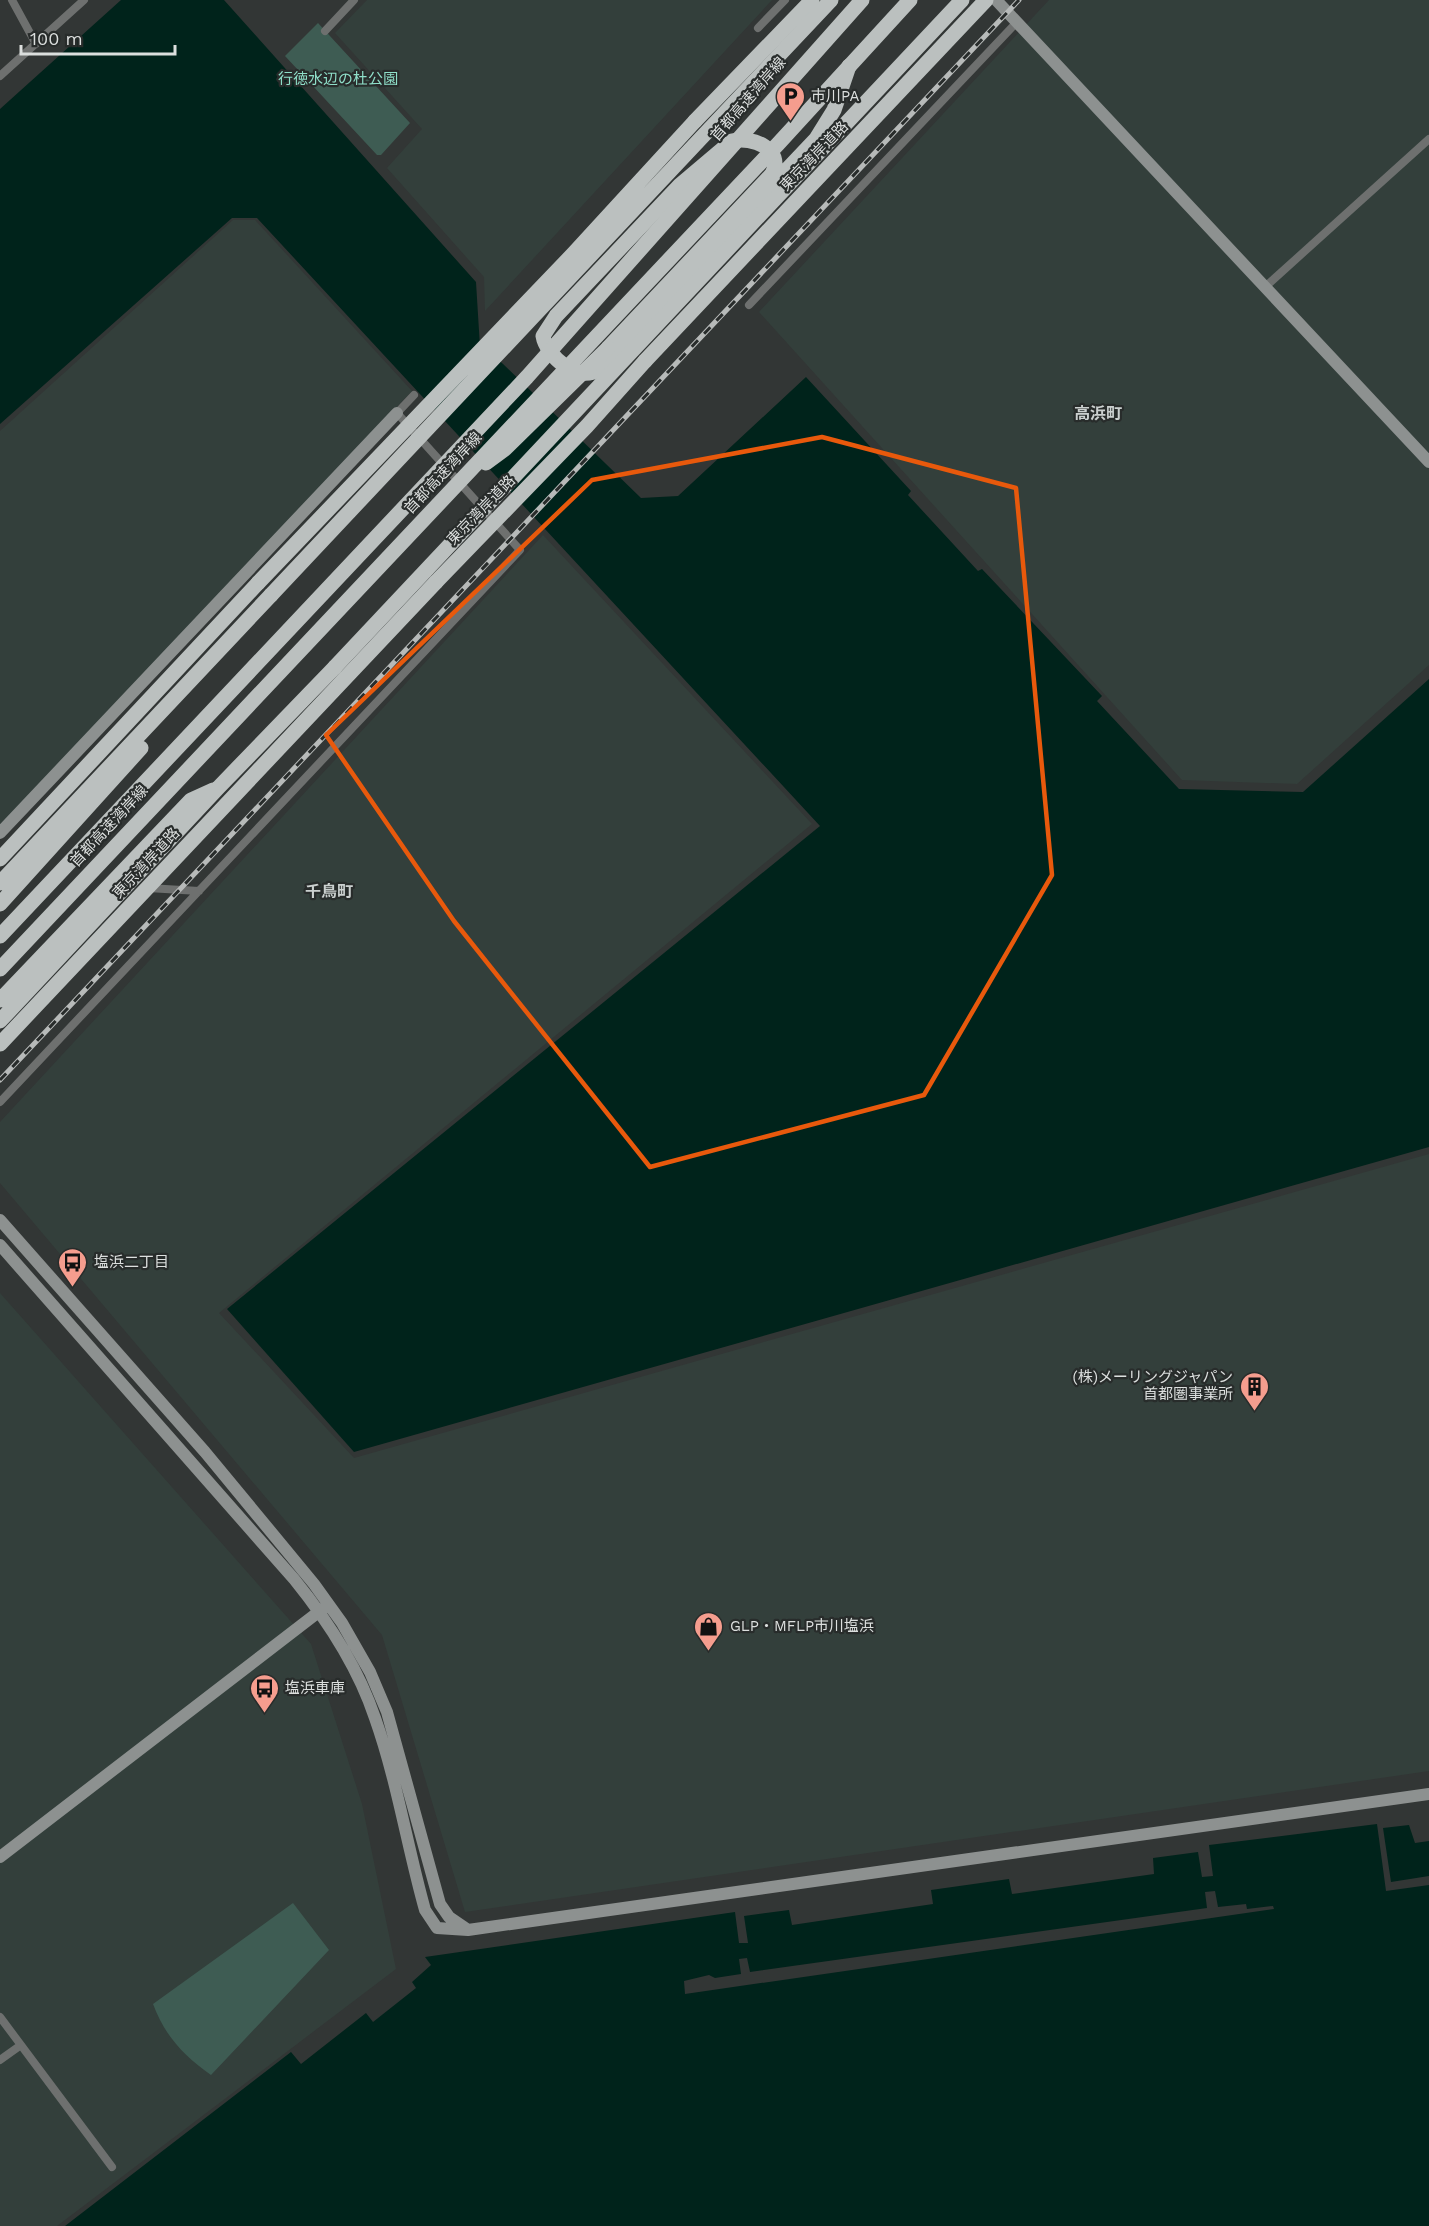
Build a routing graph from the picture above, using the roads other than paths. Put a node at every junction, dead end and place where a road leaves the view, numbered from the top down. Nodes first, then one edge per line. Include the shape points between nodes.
1 (12, 0) edge
2 (84, 0) edge
3 (354, 0) edge
4 (784, 0) edge
5 (812, 0) edge
6 (831, 0) edge
7 (862, 0) edge
8 (910, 0) edge
9 (962, 0) edge
10 (986, 0) edge
11 (996, 0) edge
12 (1017, 22) junction
13 (758, 28) dead end
14 (325, 31) dead end
15 (36, 44) junction
16 (849, 66) junction
17 (0, 76) edge
18 (1429, 140) edge
19 (574, 253) junction
20 (1265, 287) junction
21 (749, 306) dead end
22 (645, 361) junction
23 (414, 395) dead end
24 (397, 413) junction
25 (419, 440) junction
26 (1429, 462) edge
27 (461, 479) junction
28 (447, 547) junction
29 (235, 634) junction
30 (341, 672) junction
31 (218, 788) junction
32 (0, 833) edge
33 (0, 860) edge
34 (0, 884) edge
35 (148, 888) junction
36 (199, 891) junction
37 (0, 904) edge
38 (0, 936) edge
39 (0, 969) edge
40 (0, 1000) edge
41 (0, 1021) edge
42 (0, 1044) edge
43 (0, 1102) edge
44 (0, 1220) edge
45 (0, 1245) edge
46 (30, 1253) junction
47 (17, 1264) junction
48 (98, 1331) junction
49 (85, 1342) junction
50 (205, 1452) junction
51 (192, 1464) junction
52 (252, 1510) junction
53 (241, 1520) junction
54 (283, 1547) junction
55 (273, 1556) junction
56 (324, 1608) junction
57 (1429, 1794) edge
58 (0, 1857) edge
59 (433, 1876) junction
60 (417, 1880) junction
61 (468, 1930) junction
62 (0, 2017) edge
63 (21, 2044) junction
64 (0, 2060) edge
65 (112, 2167) dead end

1 - 15 street
2 - 15 street
3 - 14 street
4 - 13 street
5 - 19 highway, bridge
6 - 25 highway, bridge
7 - 38 highway, 首都高速湾岸線, bridge via 527,377
8 - 16 highway, 首都高速湾岸線, bridge
9 - 28 highway, 東京湾岸道路, bridge
10 - 22 highway, 東京湾岸道路
11 - 12 street
12 - 20 street
12 - 21 street
15 - 17 street
16 - 27 highway, 首都高速湾岸線, bridge
16 - 27 highway, bridge via 834,110 816,139 591,375 582,376 575,373 549,350 543,336 556,316 680,185 732,141 762,143 775,159 776,166 761,186 608,348 505,449
18 - 20 street
19 - 25 highway, bridge via 437,411
19 - 33 highway, bridge
20 - 26 street
22 - 28 highway, bridge via 513,491
22 - 30 highway, 東京湾岸道路, bridge via 587,426
23 - 24 street
24 - 32 street
24 - 36 street via 520,550
25 - 29 highway, bridge
27 - 39 highway, 首都高速湾岸線, bridge
28 - 30 highway, 東京湾岸道路, bridge
29 - 34 highway
29 - 37 highway via 111,783
30 - 31 highway, 東京湾岸道路
30 - 35 highway, 東京湾岸道路
31 - 40 highway via 192,800
31 - 41 highway, 東京湾岸道路
35 - 36 street
35 - 42 highway, 東京湾岸道路
36 - 43 street
44 - 46 street
45 - 47 street
46 - 47 street
46 - 48 street
47 - 49 street
48 - 49 street
48 - 50 street
49 - 51 street
50 - 51 street
50 - 52 street
51 - 53 street
52 - 53 street
52 - 54 street
53 - 55 street
54 - 55 street
54 - 56 street
55 - 56 street
56 - 58 street
56 - 59 street via 357,1647 387,1712
56 - 60 street via 375,1717
57 - 61 street
59 - 60 street
59 - 61 street via 444,1911
60 - 61 street via 432,1924 443,1930
62 - 63 street
63 - 64 street
63 - 65 street

